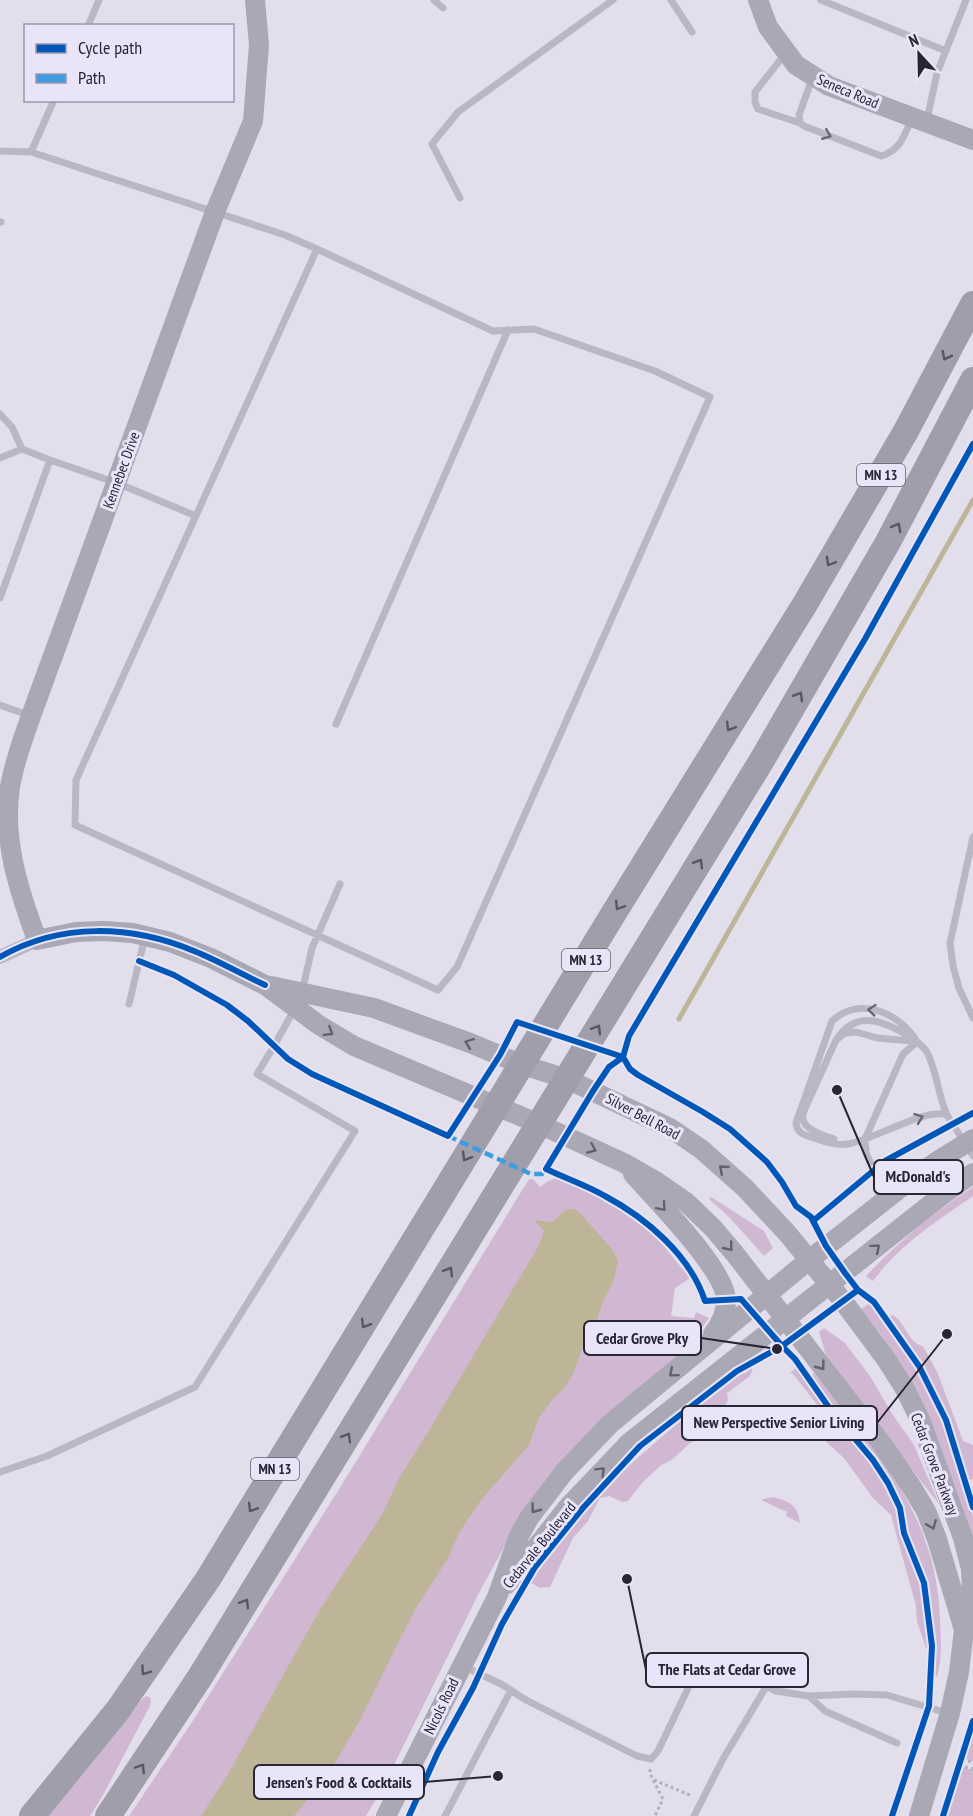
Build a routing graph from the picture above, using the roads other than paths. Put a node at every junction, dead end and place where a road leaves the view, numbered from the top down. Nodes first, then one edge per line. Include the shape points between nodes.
1 (99, 0) edge
2 (255, 0) edge
3 (434, 0) edge
4 (613, 0) edge
5 (671, 0) edge
6 (758, 0) edge
7 (821, 0) edge
8 (966, 0) edge
9 (443, 8) dead end
10 (89, 24) edge
11 (692, 32) dead end
12 (946, 51) junction
13 (786, 52) junction
14 (813, 76) junction
15 (53, 102) edge
16 (919, 120) junction
17 (800, 123) junction
18 (973, 140) edge
19 (0, 151) edge
20 (32, 152) junction
21 (460, 198) dead end
22 (215, 212) junction
23 (317, 249) junction
24 (973, 304) edge
25 (508, 330) junction
26 (973, 380) edge
27 (0, 414) edge
28 (22, 449) junction
29 (0, 458) edge
30 (50, 460) junction
31 (117, 483) junction
32 (196, 516) junction
33 (0, 598) edge
34 (0, 705) edge
35 (31, 716) junction
36 (336, 724) dead end
37 (973, 837) edge
38 (340, 884) dead end
39 (145, 935) junction
40 (318, 936) junction
41 (37, 940) junction
42 (0, 957) edge
43 (298, 1000) junction
44 (129, 1004) dead end
45 (973, 1018) edge
46 (836, 1040) junction
47 (917, 1042) junction
48 (523, 1065) junction
49 (567, 1079) junction
50 (496, 1107) junction
51 (947, 1115) junction
52 (539, 1124) junction
53 (865, 1139) junction
54 (970, 1146) edge
55 (624, 1163) junction
56 (973, 1173) edge
57 (886, 1199) junction
58 (809, 1260) junction
59 (830, 1285) junction
60 (767, 1295) junction
61 (786, 1319) junction
62 (702, 1349) junction
63 (0, 1472) edge
64 (496, 1597) junction
65 (969, 1630) edge
66 (461, 1665) junction
67 (766, 1687) junction
68 (511, 1690) junction
69 (809, 1696) junction
70 (950, 1713) junction
71 (897, 1743) dead end
72 (32, 1816) edge
73 (108, 1816) edge
74 (386, 1816) edge
75 (446, 1816) edge
76 (694, 1816) edge
77 (919, 1816) edge

1 - 10 lane
2 - 22 street, Kennebec Drive via 259,45 253,121
3 - 9 lane
4 - 21 lane via 458,112 432,144
5 - 11 lane
6 - 13 street, Seneca Road via 768,27
7 - 12 lane
8 - 12 lane
12 - 16 lane
13 - 14 street, Seneca Road via 796,65
13 - 17 lane via 755,92 755,102 758,109
14 - 16 street, Seneca Road via 829,86
14 - 17 lane via 799,114
15 - 20 lane
17 -> 16 lane via 880,156 901,143
16 - 18 street, Seneca Road
19 - 20 lane
20 - 22 lane
22 - 23 lane
22 - 31 street, Kennebec Drive
23 - 25 lane via 493,331
23 - 32 lane
24 -> 48 highway, MN 13 via 870,496
25 - 36 lane
25 - 40 lane via 534,329 655,371 710,397 457,967 438,990
49 -> 26 highway, MN 13 via 824,655 893,534
27 - 28 lane via 12,427
28 - 29 lane
28 - 30 lane
30 - 31 lane
30 - 33 lane
31 - 32 lane
31 - 35 street, Kennebec Drive
32 - 40 lane via 76,780 75,825
34 - 35 lane
35 - 41 street, Kennebec Drive via 12,779 8,824 14,869
37 - 45 lane via 950,943 959,988
38 - 40 lane
39 - 41 street, Silver Bell Road via 89,931
39 - 43 street, Silver Bell Road via 195,951
39 - 44 lane
40 - 43 lane
41 - 42 street, Silver Bell Road
48 -> 43 street, Silver Bell Road via 374,1008
43 -> 50 street, Silver Bell Road via 319,1025 354,1046
43 - 63 lane via 256,1074 355,1131 195,1387 47,1456
46 - 47 lane via 845,1033 856,1032
46 - 47 lane via 846,1026 874,1020
46 - 53 lane via 803,1122 829,1138 852,1142
47 - 51 lane via 927,1052
47 - 53 lane via 903,1054
47 -> 53 lane via 905,1026 879,1009 843,1014 828,1027 796,1117 796,1127 802,1134 833,1143
48 - 49 street, Silver Bell Road
48 - 50 highway, MN 13
49 - 52 highway, MN 13
58 -> 49 street, Silver Bell Road via 746,1188 701,1149 670,1128
50 - 52 street, Silver Bell Road
50 -> 72 highway, MN 13 via 184,1616 118,1710
53 -> 51 lane via 924,1116
51 - 54 lane
52 -> 55 street, Silver Bell Road
73 -> 52 highway, MN 13 via 200,1677
53 - 57 lane via 866,1153
54 - 57 street via 939,1160
55 -> 60 street, Silver Bell Road via 686,1203 713,1228
55 -> 62 street via 693,1241 720,1283 726,1298 724,1316
59 -> 56 street
57 - 58 street
58 - 59 street, Silver Bell Road
58 - 60 street
59 - 61 street
59 - 65 street, Cedar Grove Parkway via 886,1359 921,1422 970,1569
60 - 61 street, Silver Bell Road
60 - 62 street, Cedarvale Boulevard
64 -> 61 street, Cedarvale Boulevard via 568,1507 630,1442
61 -> 65 street, Cedar Grove Parkway via 914,1489 937,1539
62 -> 64 street, Cedarvale Boulevard via 610,1424 565,1471 519,1536
64 - 66 street, Nicols Road
65 - 70 street, Cedar Grove Parkway
66 - 68 lane
66 - 74 street, Nicols Road
67 - 68 lane via 703,1657 651,1759 637,1756
67 - 69 lane
67 - 76 lane
68 - 75 lane
69 - 70 lane via 887,1695
69 - 71 lane via 832,1715
70 - 77 street, Cedar Grove Parkway

